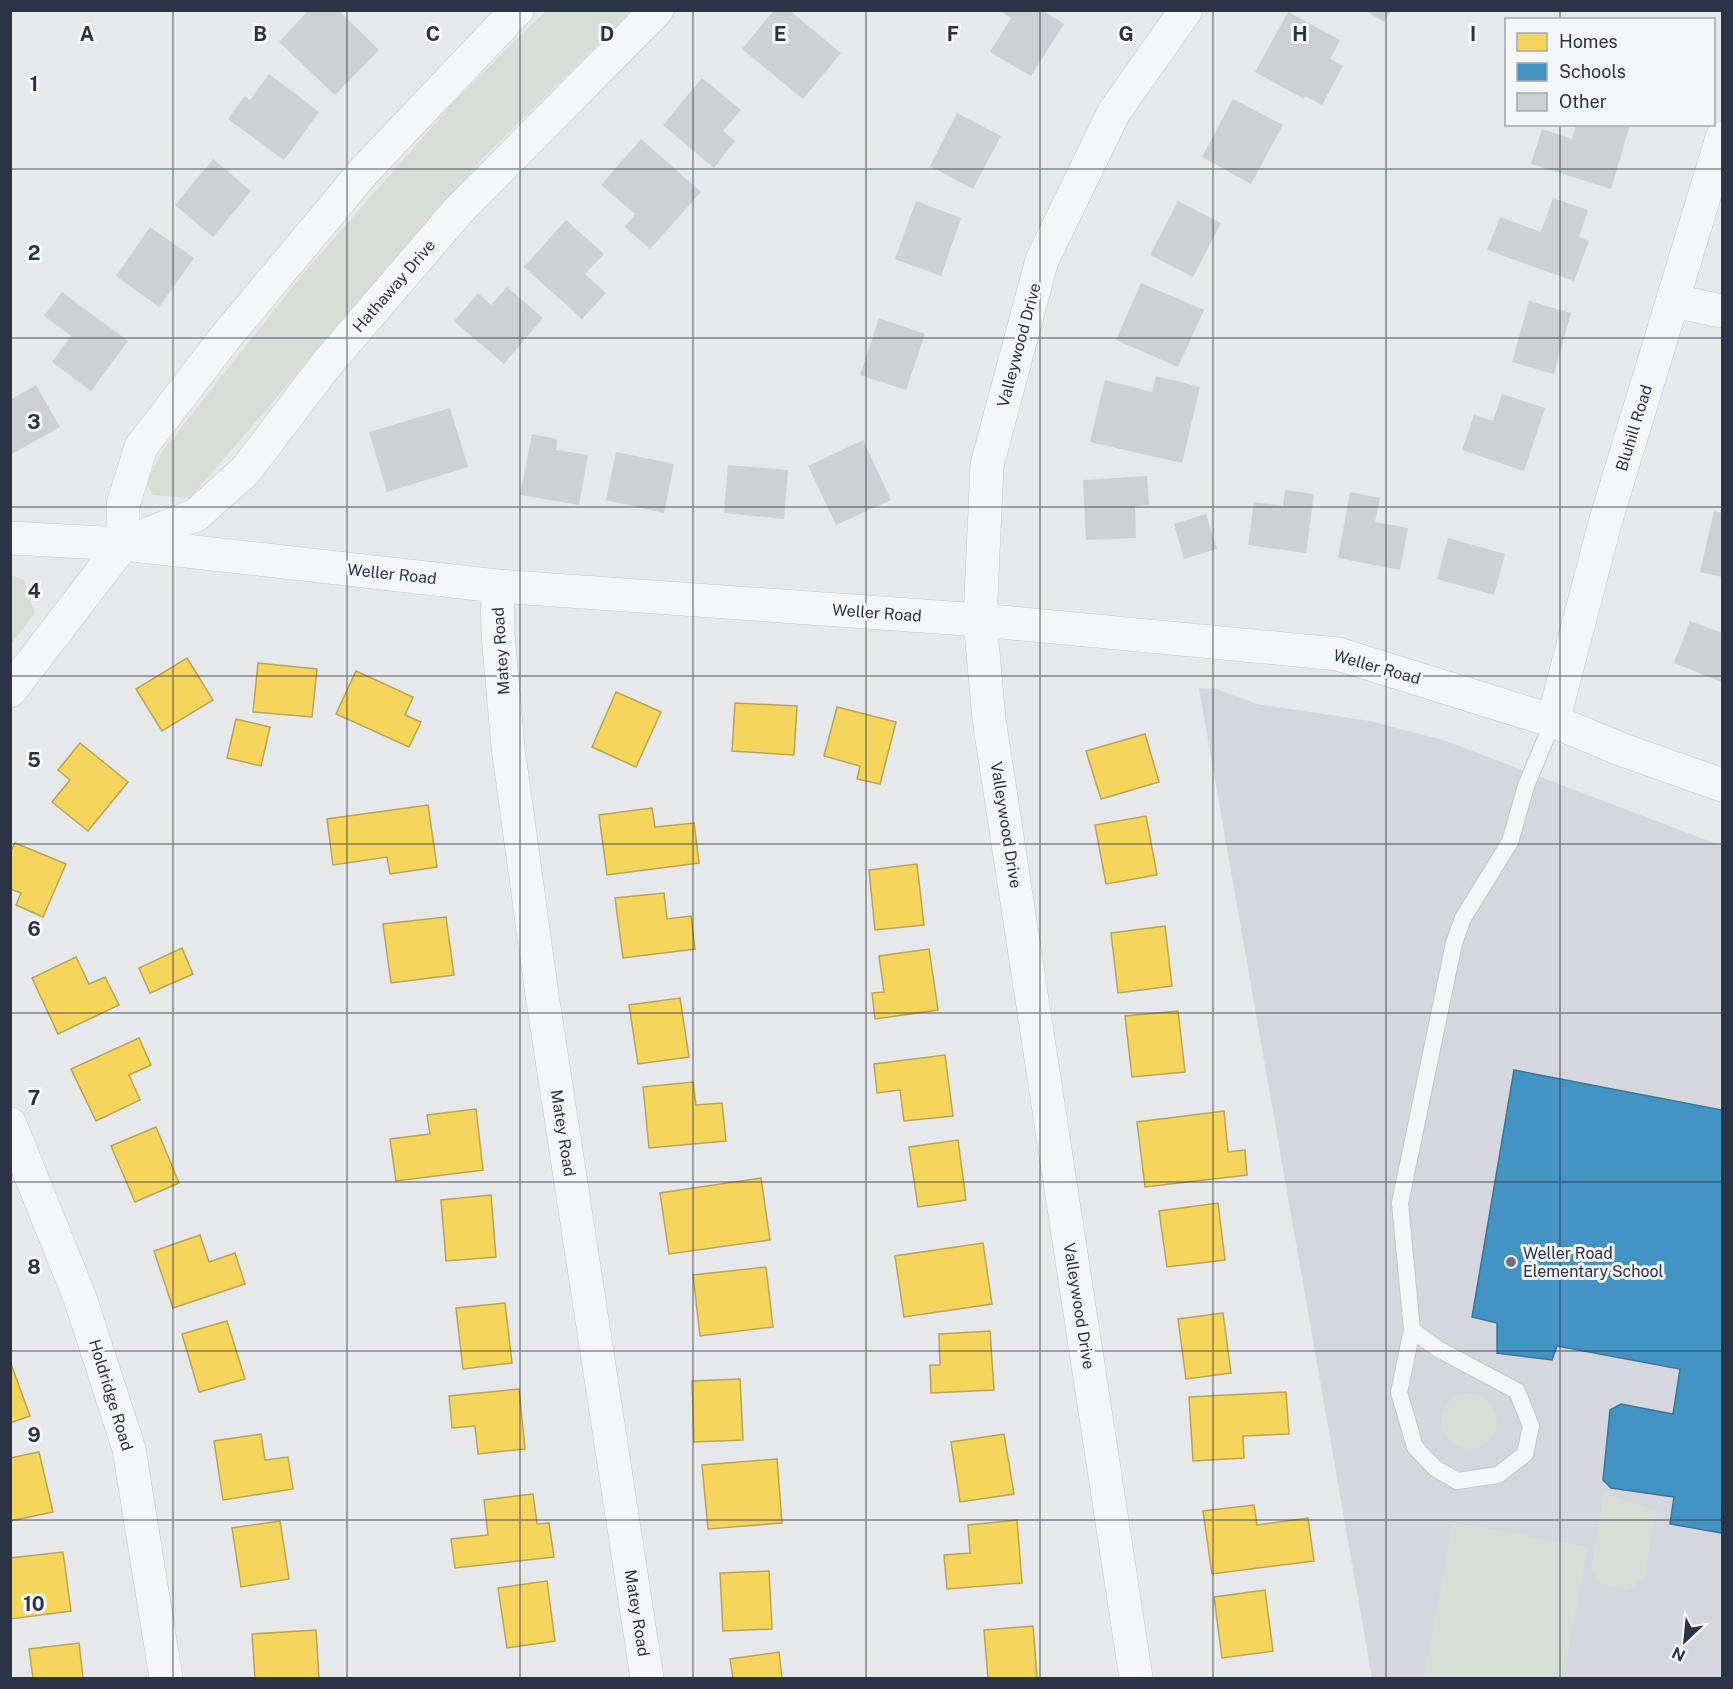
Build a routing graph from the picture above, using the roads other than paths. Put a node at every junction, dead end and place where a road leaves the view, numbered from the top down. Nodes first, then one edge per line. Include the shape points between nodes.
1 (517, 10) edge
2 (657, 10) edge
3 (1186, 10) edge
4 (1722, 138) edge
5 (1673, 301) junction
6 (1722, 311) edge
7 (10, 538) edge
8 (123, 544) junction
9 (497, 586) junction
10 (980, 620) junction
11 (10, 691) edge
12 (1553, 721) junction
13 (1722, 785) edge
14 (10, 1124) edge
15 (1412, 1330) junction
16 (166, 1678) edge
17 (647, 1678) edge
18 (1136, 1678) edge

1 - 8 street via 364,171 224,339 141,447 123,505
2 - 8 street, Hathaway Drive via 458,211 325,366 246,470 196,515
3 - 10 street, Valleywood Drive via 1114,112 1042,260 987,465
4 - 5 street, Bluhill Road
5 - 6 street
5 - 12 street, Bluhill Road via 1605,523
7 - 8 street, Weller Road
8 - 9 street, Weller Road
8 - 11 street
9 - 10 street, Weller Road
9 - 17 street, Matey Road via 508,747 541,988
10 - 12 street, Weller Road via 1338,654
10 - 18 street, Valleywood Drive via 989,718
12 - 13 street, Weller Road
12 - 15 lane via 1526,786 1510,842 1463,918 1454,943 1400,1203
14 - 16 street, Holdridge Road via 80,1298 129,1449
15 - 15 lane via 1399,1392 1415,1447 1435,1468 1457,1481 1498,1475 1525,1454 1531,1426 1517,1391 1438,1349

